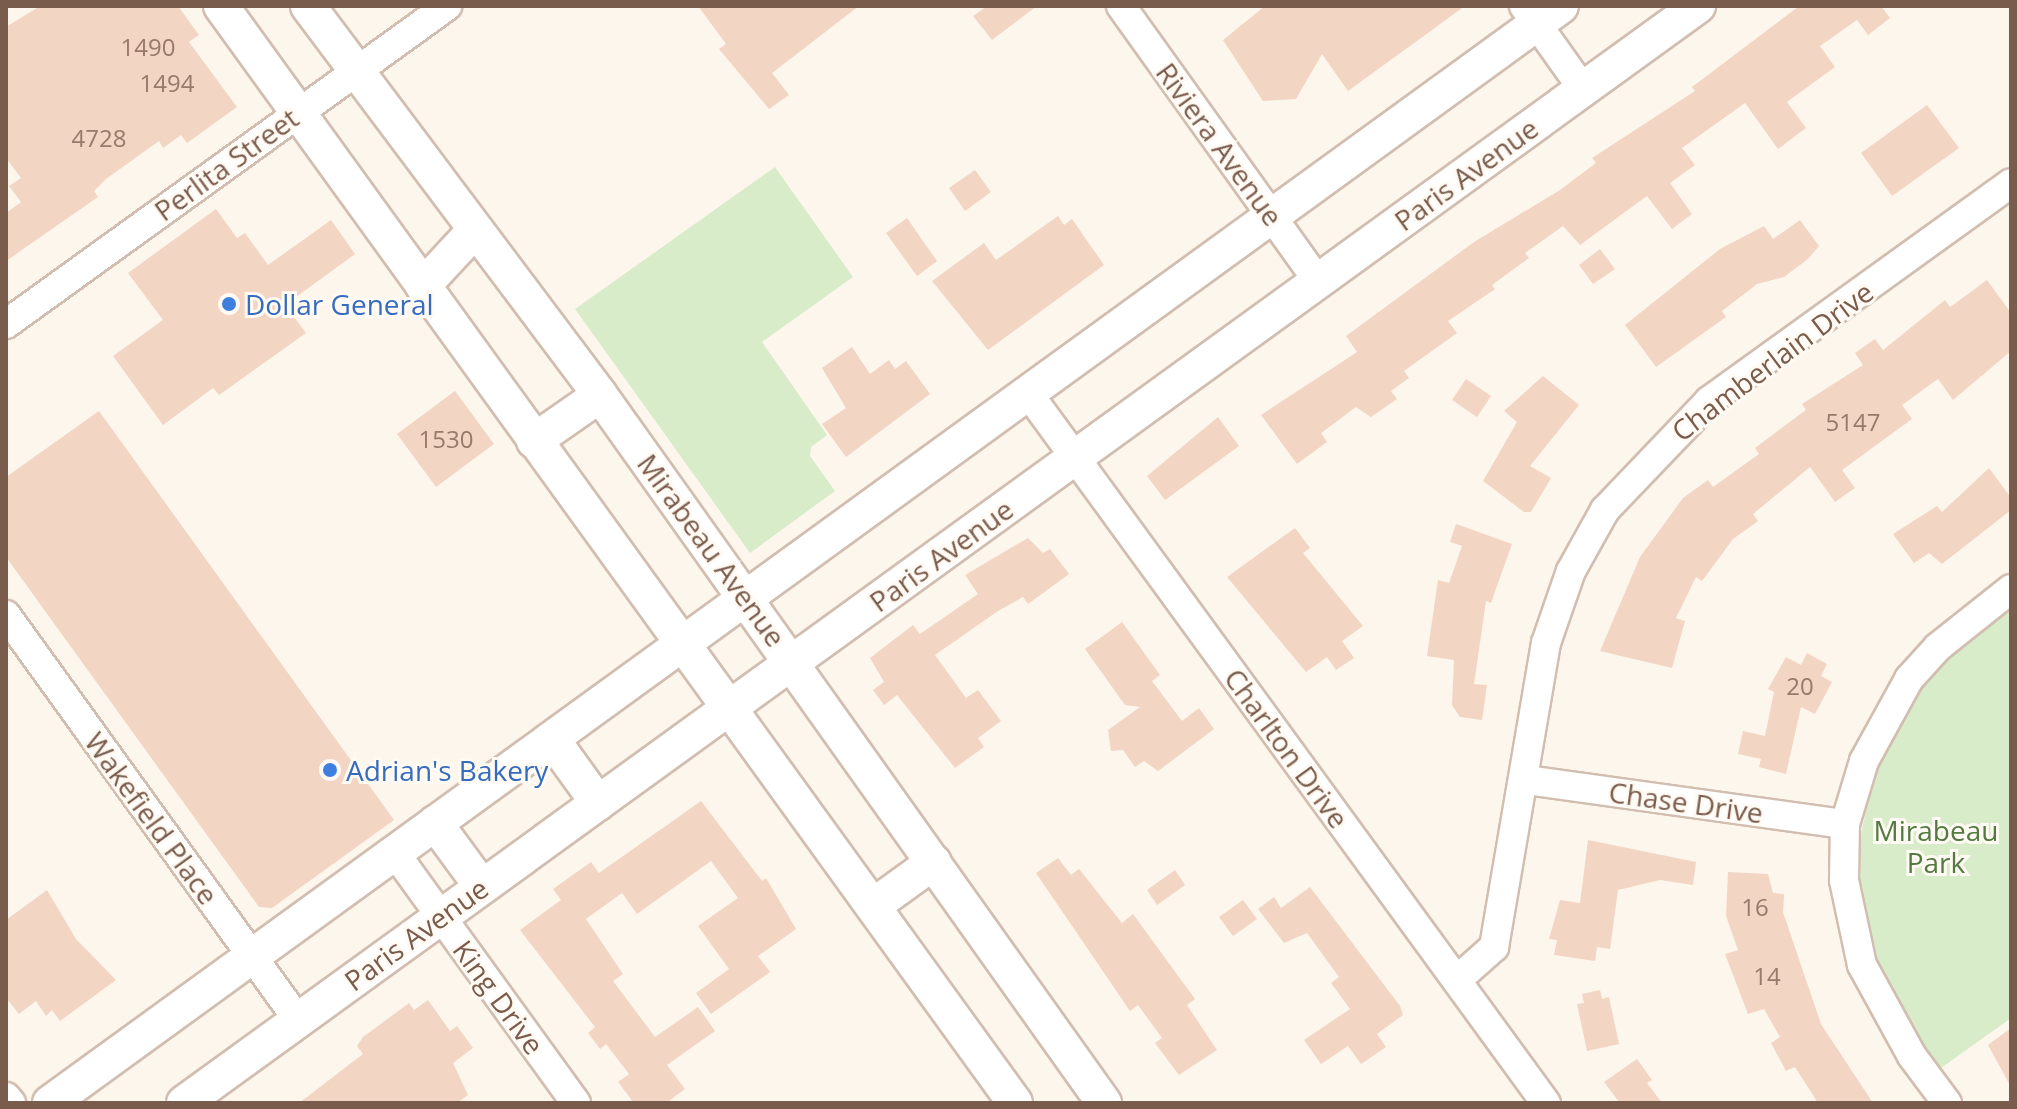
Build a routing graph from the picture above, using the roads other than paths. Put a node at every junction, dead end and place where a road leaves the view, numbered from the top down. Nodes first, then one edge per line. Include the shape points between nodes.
1 (221, 6) edge
2 (308, 6) edge
3 (447, 6) edge
4 (1121, 6) edge
5 (1698, 6) edge
6 (1541, 12) edge
7 (356, 70) junction
8 (1583, 89) junction
9 (298, 112) junction
10 (2011, 183) edge
11 (1272, 216) junction
12 (475, 230) junction
13 (1318, 281) junction
14 (423, 286) junction
15 (6, 324) edge
16 (1028, 393) junction
17 (600, 395) junction
18 (534, 441) junction
19 (1076, 457) junction
20 (2011, 589) edge
21 (746, 598) junction
22 (6, 615) edge
23 (682, 644) junction
24 (793, 662) junction
25 (729, 709) junction
26 (552, 739) junction
27 (1527, 780) junction
28 (598, 803) junction
29 (435, 823) junction
30 (1845, 824) junction
31 (395, 853) junction
32 (934, 862) junction
33 (482, 887) junction
34 (873, 906) junction
35 (441, 917) junction
36 (252, 956) junction
37 (1457, 980) junction
38 (298, 1020) junction
39 (6, 1097) edge
40 (11, 1103) edge
41 (50, 1103) edge
42 (184, 1103) edge
43 (576, 1103) edge
44 (1015, 1103) edge
45 (1104, 1103) edge
46 (1546, 1103) edge
47 (1947, 1103) edge

1 - 9 street
2 - 7 street, Mirabeau Avenue
3 - 7 street, Perlita Street
4 - 11 street, Riviera Avenue
5 - 8 street, Paris Avenue
6 - 8 street
6 - 11 street
7 - 9 street, Perlita Street
7 - 12 street, Mirabeau Avenue
8 - 13 street, Paris Avenue
9 - 14 street
9 - 15 street, Perlita Street
10 - 27 street, Chamberlain Drive via 1709,401 1605,510 1571,571 1546,643
11 - 13 street, Riviera Avenue
11 - 16 street
12 - 14 street
12 - 17 street, Mirabeau Avenue
13 - 19 street, Paris Avenue
14 - 18 street
16 - 19 street, Charlton Drive
16 - 21 street
17 - 18 street
17 - 21 street, Mirabeau Avenue
18 - 23 street
19 - 24 street, Paris Avenue
19 - 37 street, Charlton Drive
20 - 30 street via 1938,647 1909,679 1864,761
21 - 23 street
21 - 24 street, Mirabeau Avenue
22 - 36 street, Wakefield Place
23 - 25 street
23 - 26 street
24 - 25 street, Paris Avenue
24 - 32 street, Mirabeau Avenue
25 - 28 street, Paris Avenue
25 - 34 street
26 - 28 street
26 - 29 street
27 - 30 street, Chase Drive
27 - 37 street, Chamberlain Drive via 1494,947
28 - 33 street, Paris Avenue
29 - 31 street
29 - 33 street
30 - 47 street via 1844,880 1862,965 1912,1056
31 - 35 street, King Drive
31 - 36 street
32 - 34 street
32 - 45 street, Mirabeau Avenue
33 - 35 street, Paris Avenue
34 - 44 street
35 - 38 street, Paris Avenue
35 - 43 street, King Drive
36 - 38 street, Wakefield Place
36 - 41 street
37 - 46 street, Charlton Drive
38 - 42 street, Paris Avenue
39 - 40 street

